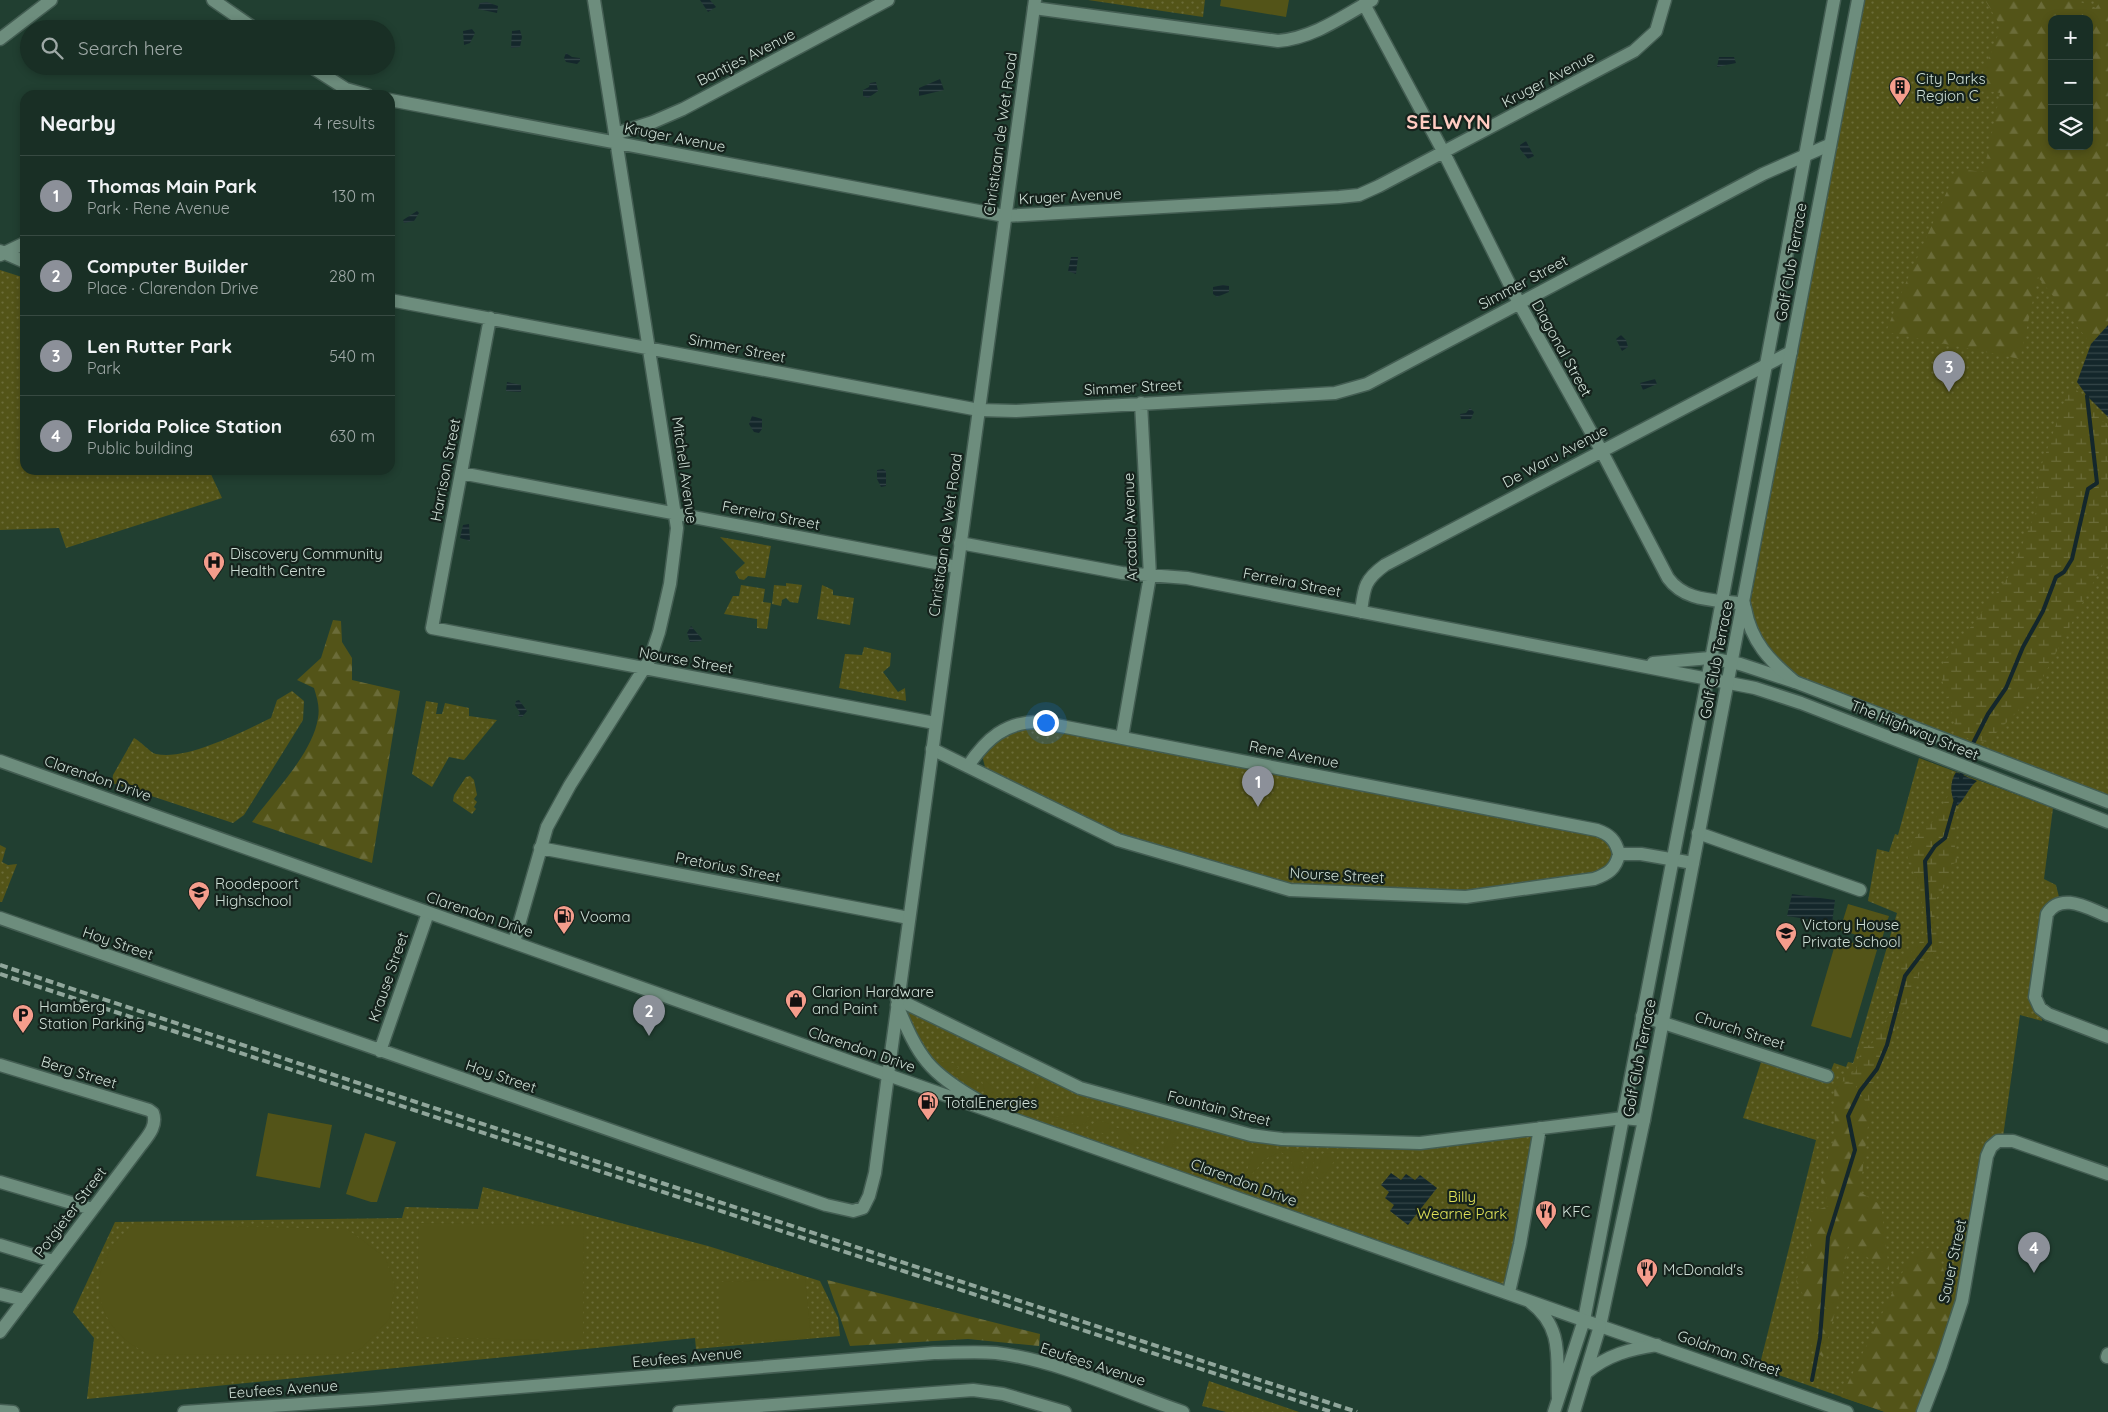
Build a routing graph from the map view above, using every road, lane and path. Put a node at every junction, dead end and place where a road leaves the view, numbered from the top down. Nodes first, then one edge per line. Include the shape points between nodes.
1 (51, 0) edge
2 (213, 0) edge
3 (594, 0) edge
4 (888, 0) edge
5 (1665, 0) edge
6 (1834, 0) edge
7 (1858, 0) edge
8 (1368, 2) edge
9 (1034, 4) edge
10 (24, 20) edge
11 (242, 20) edge
12 (20, 23) edge
13 (0, 38) edge
14 (320, 75) edge
15 (338, 90) edge
16 (395, 101) edge
17 (616, 138) junction
18 (1829, 145) junction
19 (1444, 153) junction
20 (1806, 156) junction
21 (1005, 216) junction
22 (20, 245) edge
23 (1, 253) edge
24 (20, 260) edge
25 (395, 301) edge
26 (1519, 303) junction
27 (490, 318) junction
28 (650, 348) junction
29 (1791, 352) junction
30 (1765, 364) junction
31 (1141, 403) junction
32 (979, 410) junction
33 (1601, 450) junction
34 (461, 474) junction
35 (676, 514) junction
36 (960, 543) junction
37 (956, 567) junction
38 (1150, 576) junction
39 (1721, 600) junction
40 (1744, 604) junction
41 (1361, 612) junction
42 (432, 628) joint
43 (1710, 658) junction
44 (1616, 661) junction
45 (1731, 662) junction
46 (645, 669) junction
47 (1708, 678) junction
48 (1729, 682) junction
49 (1795, 682) junction
50 (935, 723) junction
51 (1122, 737) junction
52 (932, 750) junction
53 (0, 761) edge
54 (968, 766) junction
55 (2108, 802) edge
56 (2108, 822) edge
57 (1698, 833) junction
58 (540, 848) junction
59 (1619, 854) junction
60 (1673, 859) junction
61 (1692, 862) junction
62 (1860, 890) dead end
63 (428, 913) junction
64 (2108, 916) edge
65 (0, 918) edge
66 (909, 918) junction
67 (514, 942) junction
68 (897, 1002) junction
69 (1642, 1016) junction
70 (1662, 1022) junction
71 (2108, 1037) edge
72 (380, 1051) junction
73 (0, 1065) edge
74 (888, 1075) junction
75 (1827, 1076) dead end
76 (149, 1110) joint
77 (1004, 1115) junction
78 (1623, 1118) junction
79 (1644, 1120) junction
80 (1540, 1128) junction
81 (2108, 1174) edge
82 (0, 1182) edge
83 (92, 1209) junction
84 (0, 1245) edge
85 (53, 1262) junction
86 (1509, 1292) junction
87 (0, 1294) edge
88 (1524, 1298) junction
89 (24, 1300) junction
90 (1584, 1320) junction
91 (1600, 1326) junction
92 (0, 1332) edge
93 (1657, 1345) junction
94 (1586, 1373) junction
95 (1558, 1398) junction
96 (0, 1411) edge
97 (13, 1412) edge
98 (184, 1412) edge
99 (679, 1412) edge
100 (1065, 1412) edge
101 (1183, 1412) edge
102 (1554, 1412) edge
103 (1574, 1412) edge
104 (1846, 1412) edge
105 (1923, 1412) edge

1 - 10 street
2 - 11 street
3 - 17 street, Mitchell Avenue
4 - 17 street, Bantjes Avenue via 683,109
5 - 19 street, Kruger Avenue via 1656,31 1644,44
6 - 20 street, Golf Club Terrace
7 - 18 street, Golf Club Terrace
8 - 9 street via 1313,33 1278,41
8 - 19 street, Diagonal Street
9 - 21 street, Christiaan de Wet Road
12 - 13 street
14 - 15 street
16 - 17 street, Kruger Avenue
17 - 21 street, Kruger Avenue
17 - 28 street, Mitchell Avenue
18 - 20 street, Simmer Street
18 - 29 street, Golf Club Terrace
19 - 21 street, Kruger Avenue via 1373,189 1352,196
19 - 26 street, Diagonal Street
20 - 26 street, Simmer Street via 1763,174
20 - 30 street, Golf Club Terrace
21 - 32 street, Christiaan de Wet Road
22 - 23 street
23 - 24 street
25 - 27 street, Simmer Street
26 - 31 street, Simmer Street via 1355,388 1334,393
26 - 33 street, Diagonal Street
27 - 28 street, Simmer Street
27 - 34 street, Harrison Street
28 - 32 street, Simmer Street
28 - 35 street, Mitchell Avenue
29 - 30 street, De Waru Avenue
29 - 40 street, Golf Club Terrace
30 - 33 street, De Waru Avenue
30 - 39 street, Golf Club Terrace
31 - 32 street, Simmer Street via 1016,411
31 - 38 street, Arcadia Avenue
32 - 36 street, Christiaan de Wet Road
33 - 39 street, Diagonal Street via 1672,584 1689,596
33 - 41 street, De Waru Avenue via 1385,565 1367,580
34 - 35 street, Ferreira Street
34 - 42 street, Harrison Street
35 - 37 street, Ferreira Street
35 - 46 street, Mitchell Avenue via 670,584 655,645
36 - 37 street, Christiaan de Wet Road
36 - 38 street, Ferreira Street
37 - 50 street, Christiaan de Wet Road
38 - 41 street, Ferreira Street via 1187,578
38 - 51 street, Arcadia Avenue
39 - 40 street, Diagonal Street
39 - 43 street, Golf Club Terrace
40 - 45 street, Golf Club Terrace
40 - 49 street via 1758,646
41 - 44 street, Ferreira Street
42 - 46 street, Nourse Street
43 - 44 street, Ferreira Street via 1654,663
43 - 45 street, The Highway Street
43 - 47 street, Golf Club Terrace
44 - 47 street, Ferreira Street
45 - 48 street, Golf Club Terrace
45 - 49 street, The Highway Street
46 - 50 street, Nourse Street
46 - 58 street, Mitchell Avenue via 570,785
47 - 48 street, The Highway Street
47 - 60 street, Golf Club Terrace
48 - 56 street, The Highway Street via 1781,696
48 - 57 street, Golf Club Terrace
49 - 55 street, The Highway Street
50 - 52 street, Christiaan de Wet Road
51 - 54 street, Rene Avenue via 1040,722 1020,723 986,741
51 - 59 street, Rene Avenue via 1597,830 1612,838
52 - 54 street, Nourse Street
52 - 66 street, Christiaan de Wet Road
53 - 63 street, Clarendon Drive
54 - 59 street, Nourse Street via 1118,840 1290,890 1480,896 1594,879 1612,870
57 - 61 street, Golf Club Terrace
57 - 62 street
58 - 66 street, Pretorius Street
58 - 67 street, Mitchell Avenue
59 - 60 street
60 - 61 street
60 - 69 street, Golf Club Terrace
61 - 70 street, Golf Club Terrace
63 - 67 street, Clarendon Drive
63 - 72 street, Krause Street
64 - 71 street via 2074,903 2051,908 2047,914 2035,997 2040,1008 2048,1014
65 - 72 street, Hoy Street
66 - 68 street, Christiaan de Wet Road
67 - 74 street, Clarendon Drive
68 - 74 street, Christiaan de Wet Road
68 - 77 street via 918,1050 933,1071
68 - 80 street, Fountain Street via 1080,1088 1251,1135 1403,1144
69 - 70 street, Church Street
69 - 78 street, Golf Club Terrace
70 - 75 street, Church Street
70 - 79 street, Golf Club Terrace
72 - 74 street, Hoy Street via 826,1205 853,1211 859,1211 865,1205 872,1185
73 - 76 street, Berg Street
74 - 77 street, Clarendon Drive
76 - 83 street, Potgieter Street via 154,1117 152,1129
77 - 86 street, Clarendon Drive
78 - 79 street, Fountain Street
78 - 80 street, Fountain Street
78 - 90 street, Golf Club Terrace
79 - 91 street, Golf Club Terrace
80 - 86 street
81 - 105 street, Sauer Street via 2024,1144 1998,1141 1991,1147 1962,1301
82 - 83 street
83 - 85 street, Potgieter Street
84 - 85 street
85 - 89 street, Potgieter Street
86 - 88 street, Clarendon Drive
87 - 89 street
88 - 90 street, Clarendon Drive
88 - 95 street via 1542,1313 1554,1335 1559,1356
89 - 92 street, Potgieter Street
90 - 91 street, Clarendon Drive
90 - 95 street, Golf Club Terrace
91 - 93 street, Goldman Street
91 - 94 street, Golf Club Terrace
93 - 94 street via 1617,1353
93 - 104 street, Goldman Street
94 - 103 street, Golf Club Terrace
95 - 102 street
96 - 97 street
98 - 101 street, Eeufees Avenue via 980,1352 1051,1366
99 - 100 street via 973,1390 1003,1394

